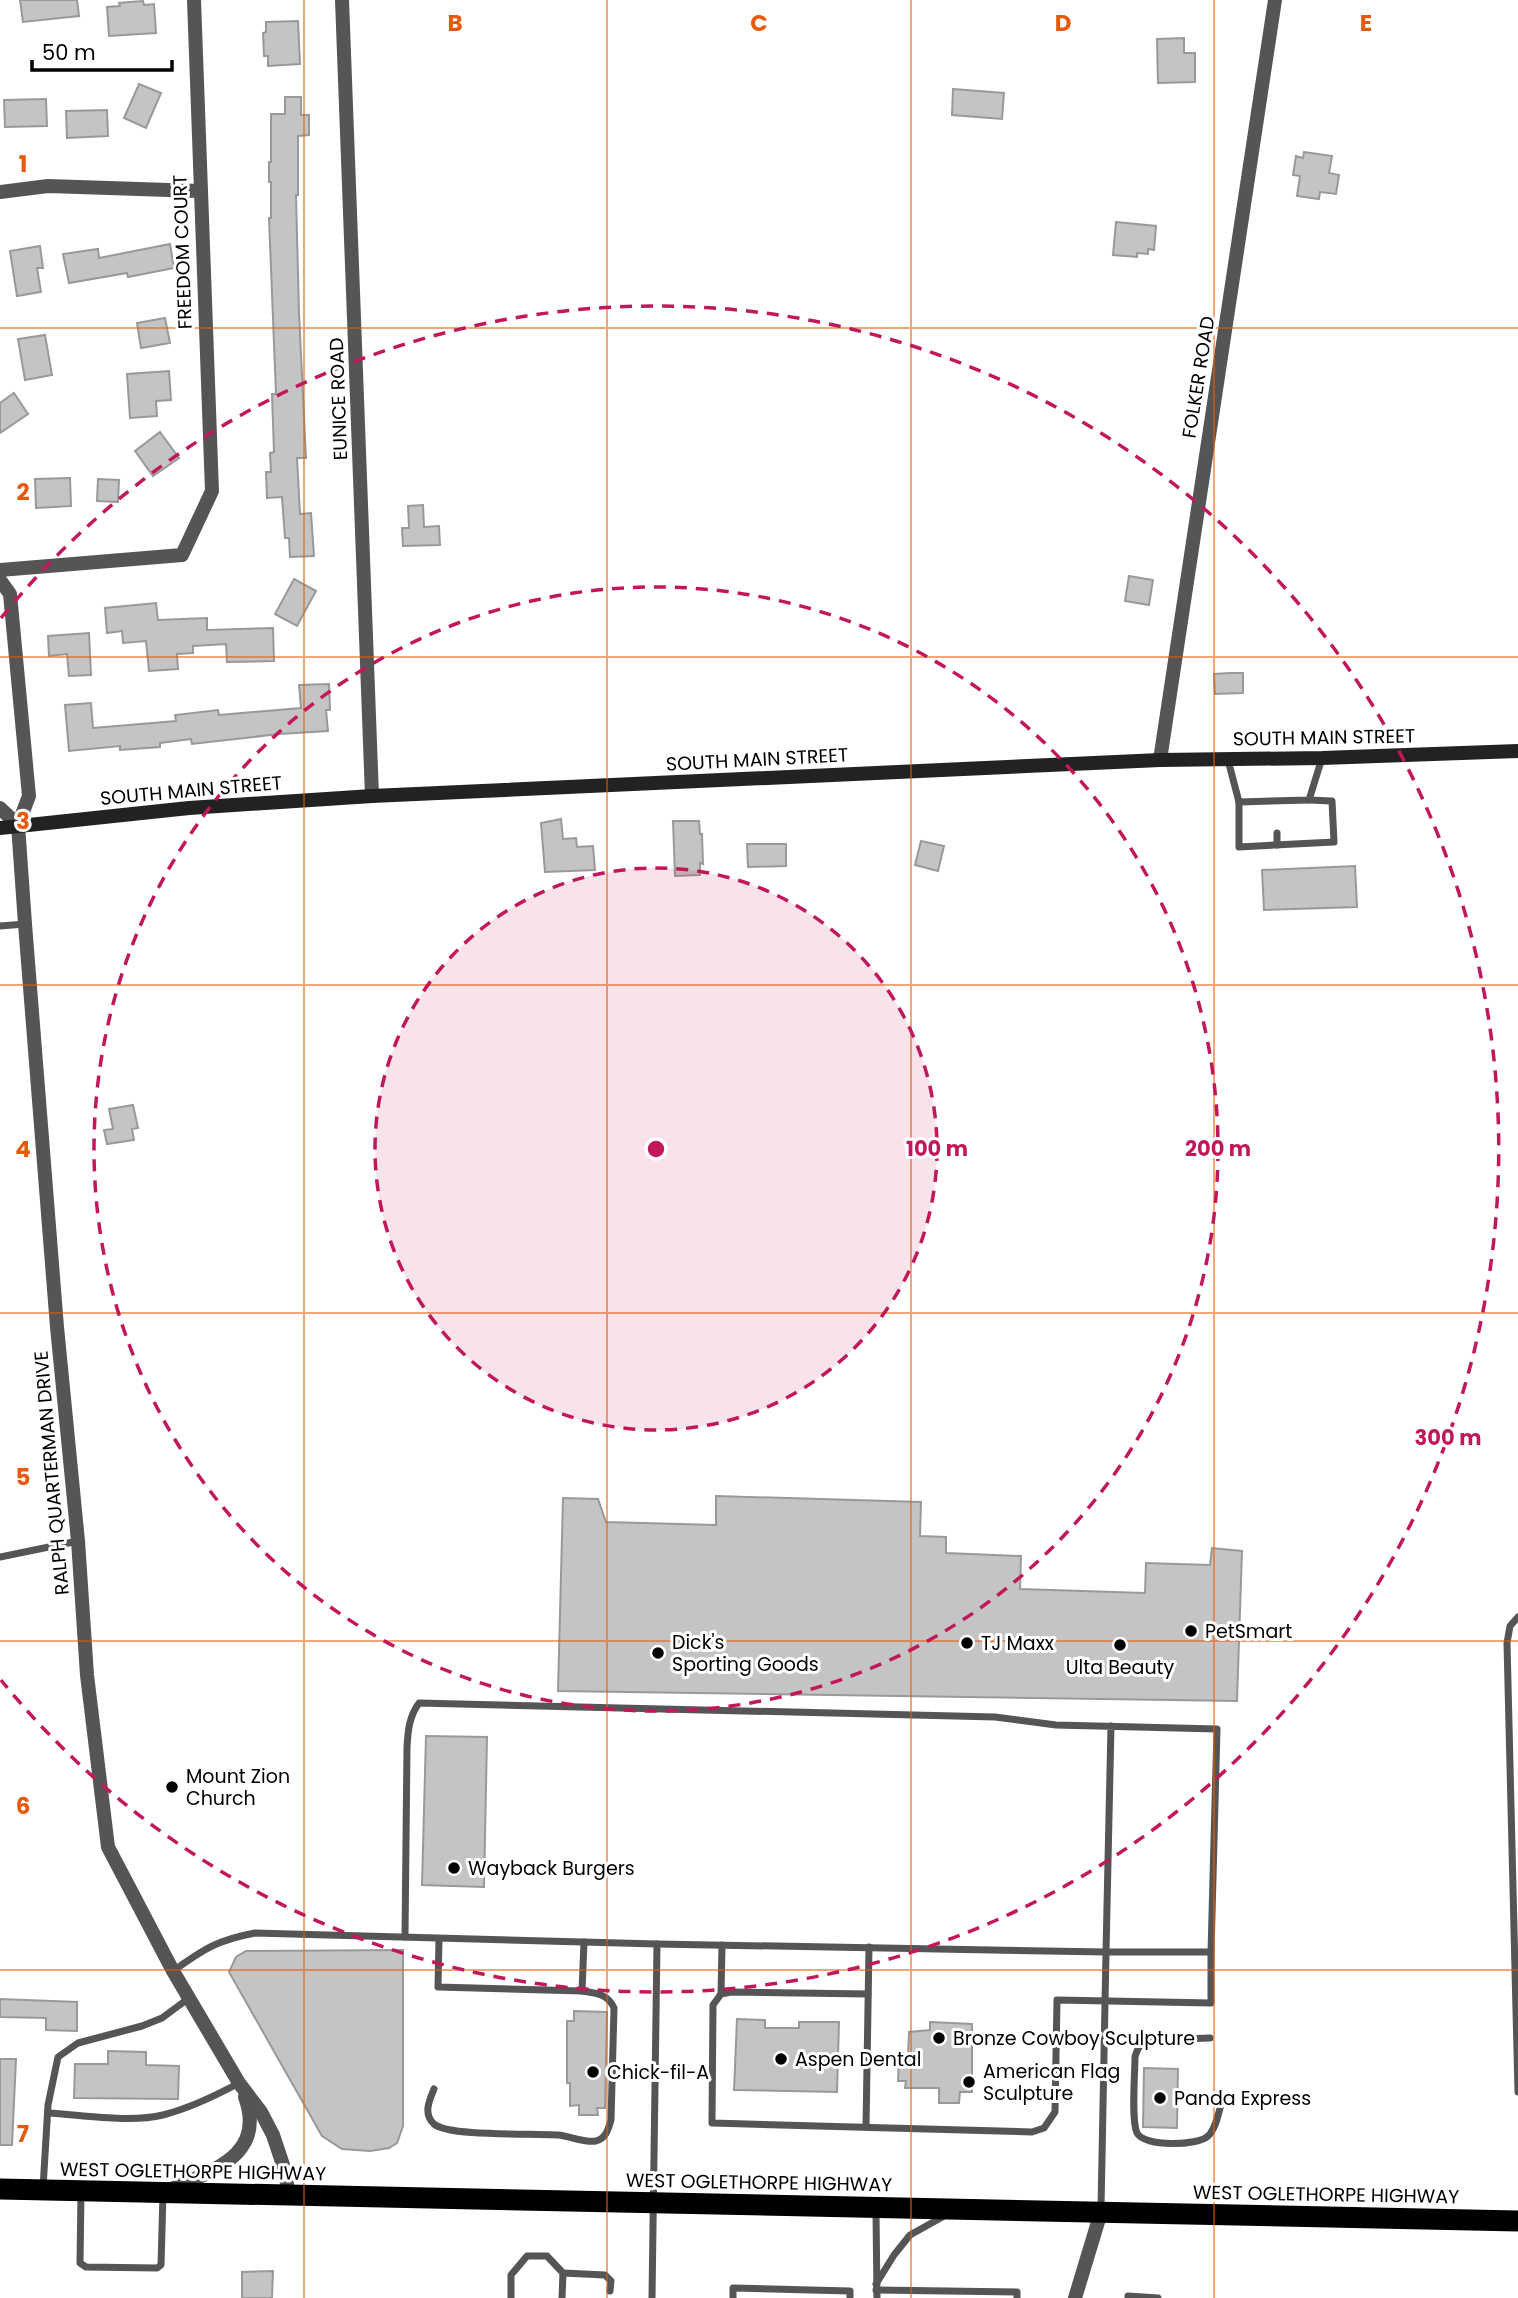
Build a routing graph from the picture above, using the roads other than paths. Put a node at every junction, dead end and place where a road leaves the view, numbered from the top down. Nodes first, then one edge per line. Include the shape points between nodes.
1 (194, 0) edge
2 (342, 0) edge
3 (1275, 0) edge
4 (199, 191) junction
5 (0, 192) edge
6 (0, 569) edge
7 (0, 580) edge
8 (1518, 751) edge
9 (1322, 758) junction
10 (1227, 759) junction
11 (1160, 760) junction
12 (372, 796) junction
13 (1310, 800) junction
14 (1277, 801) junction
15 (1239, 802) junction
16 (0, 808) edge
17 (1277, 812) dead end
18 (18, 825) junction
19 (0, 828) edge
20 (1277, 833) dead end
21 (1278, 845) junction
22 (24, 924) junction
23 (0, 926) edge
24 (78, 1541) junction
25 (0, 1557) edge
26 (1518, 1617) edge
27 (1111, 1726) junction
28 (405, 1937) junction
29 (439, 1939) junction
30 (584, 1942) junction
31 (657, 1944) junction
32 (722, 1945) junction
33 (869, 1947) junction
34 (1106, 1952) junction
35 (1211, 1952) junction
36 (173, 1971) junction
37 (582, 1991) junction
38 (721, 1994) junction
39 (868, 1994) junction
40 (189, 1998) junction
41 (1105, 2001) junction
42 (1210, 2038) dead end
43 (239, 2083) junction
44 (434, 2089) dead end
45 (1518, 2092) edge
46 (1222, 2101) dead end
47 (48, 2113) junction
48 (866, 2127) junction
49 (0, 2189) edge
50 (43, 2190) junction
51 (81, 2191) junction
52 (163, 2193) junction
53 (288, 2195) junction
54 (654, 2203) junction
55 (876, 2207) junction
56 (957, 2209) junction
57 (1101, 2212) junction
58 (1518, 2221) edge
59 (563, 2273) junction
60 (610, 2291) dead end
61 (876, 2291) edge
62 (987, 2295) edge
63 (511, 2298) edge
64 (562, 2298) edge
65 (652, 2298) edge
66 (733, 2298) edge
67 (850, 2298) edge
68 (1017, 2298) edge
69 (1075, 2298) edge
70 (1128, 2298) edge
71 (1158, 2298) edge

1 - 4 street, FREEDOM COURT
2 - 12 street, EUNICE ROAD
3 - 11 street, FOLKER ROAD
4 - 5 street via 48,186
4 - 6 street, FREEDOM COURT via 212,491 182,555
7 - 18 street, RALPH QUARTERMAN DRIVE via 10,594 29,796
8 - 9 street, SOUTH MAIN STREET
9 - 10 street, SOUTH MAIN STREET
9 - 13 lane
10 - 11 street, SOUTH MAIN STREET
10 - 15 lane
11 - 12 street, SOUTH MAIN STREET
12 - 18 street, SOUTH MAIN STREET
13 - 14 lane
13 - 21 lane via 1332,801 1334,842
14 - 15 lane
14 - 17 lane
15 - 21 lane via 1239,846
16 - 18 street
18 - 19 street, SOUTH MAIN STREET
18 - 22 street, RALPH QUARTERMAN DRIVE
20 - 21 lane
22 - 23 lane
22 - 24 street, RALPH QUARTERMAN DRIVE
24 - 25 lane
24 - 36 street, RALPH QUARTERMAN DRIVE via 87,1675 108,1847
26 - 45 lane via 1510,1626 1507,1643
27 - 28 lane via 995,1717 419,1703 409,1725 407,1747
27 - 34 lane
27 - 35 lane via 1217,1729
28 - 29 lane
28 - 36 lane via 255,1933 214,1944
29 - 30 lane
29 - 37 lane via 438,1987
30 - 31 lane
30 - 37 lane
31 - 32 lane
31 - 54 lane
32 - 33 lane
32 - 38 lane
33 - 34 lane
33 - 39 lane
34 - 35 lane
34 - 41 lane
35 - 41 lane via 1211,2003
36 - 40 street, RALPH QUARTERMAN DRIVE
37 - 44 lane via 605,1996 614,2008 611,2120 600,2139 592,2142 560,2135 440,2128 428,2115
38 - 39 lane
38 - 48 lane via 713,2005 712,2123
39 - 48 lane
40 - 43 street, RALPH QUARTERMAN DRIVE
40 - 47 lane via 162,2018 78,2043 58,2057
41 - 48 lane via 1057,2000 1055,2112 1044,2128 1032,2132
41 - 57 lane
42 - 46 lane via 1152,2040 1138,2047 1137,2133 1153,2142 1203,2140 1211,2134
43 - 47 lane via 208,2100 161,2115 131,2118
43 - 52 street, RALPH QUARTERMAN DRIVE via 250,2112 246,2143 226,2163
43 - 53 street, RALPH QUARTERMAN DRIVE via 273,2135
47 - 50 lane
49 - 50 highway, WEST OGLETHORPE HIGHWAY
50 - 51 highway, WEST OGLETHORPE HIGHWAY
51 - 52 highway, WEST OGLETHORPE HIGHWAY
51 - 52 lane via 80,2263 86,2267 161,2265
52 - 53 highway, WEST OGLETHORPE HIGHWAY
53 - 54 highway, WEST OGLETHORPE HIGHWAY
54 - 55 highway, WEST OGLETHORPE HIGHWAY
54 - 65 lane
55 - 56 highway, WEST OGLETHORPE HIGHWAY
55 - 61 lane
56 - 57 highway, WEST OGLETHORPE HIGHWAY
56 - 61 lane via 910,2235
57 - 58 highway, WEST OGLETHORPE HIGHWAY
57 - 69 street
59 - 60 lane via 605,2275 611,2281
59 - 63 lane via 547,2256 527,2256 511,2274
59 - 64 lane
61 - 62 lane
62 - 68 lane via 1017,2292
66 - 67 lane via 733,2288 850,2291
70 - 71 lane

